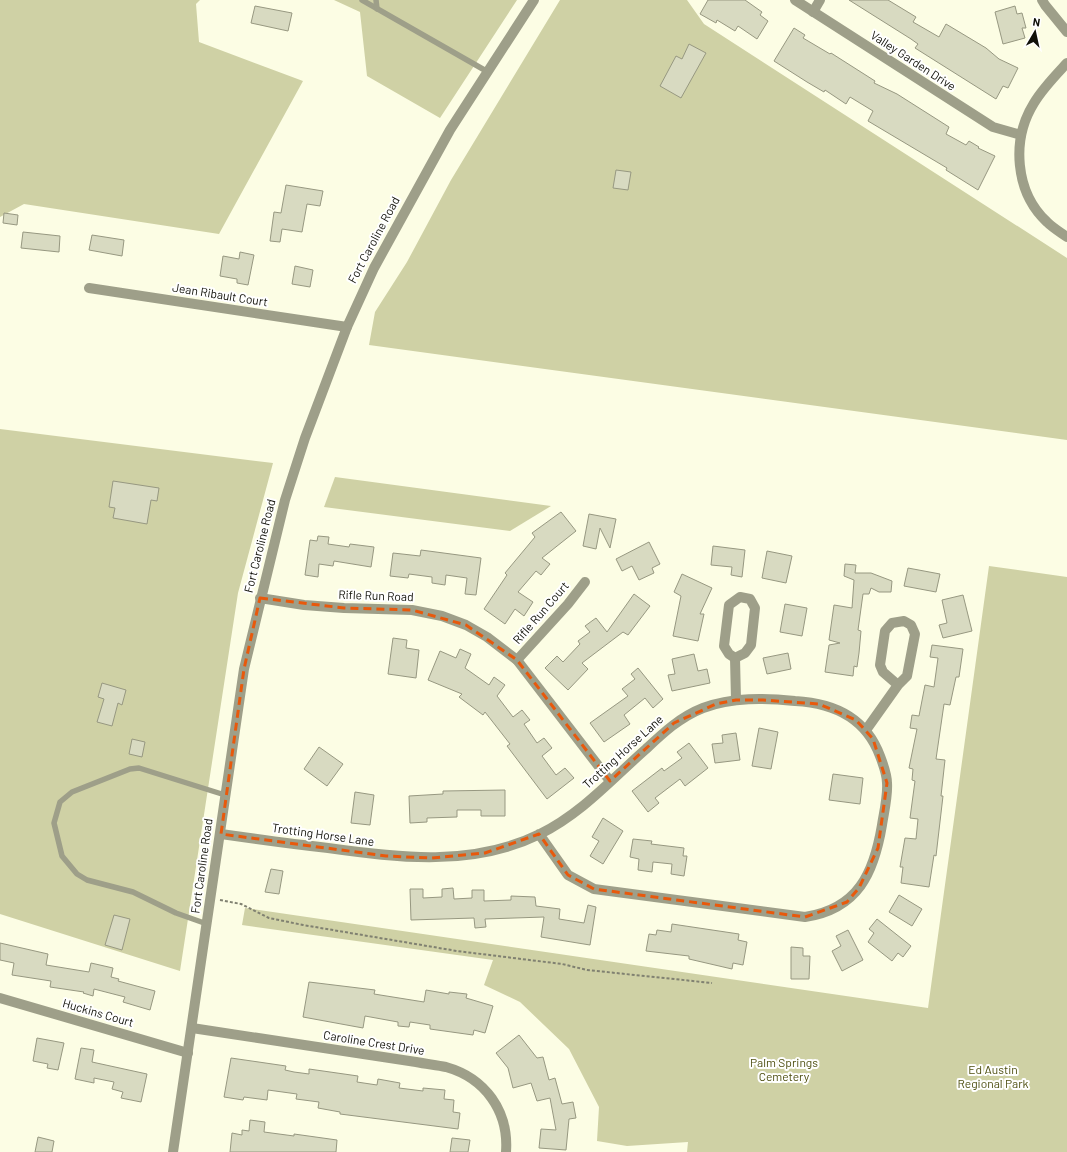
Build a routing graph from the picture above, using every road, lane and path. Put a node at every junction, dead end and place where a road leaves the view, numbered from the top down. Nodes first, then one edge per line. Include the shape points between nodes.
1 (362, 0) edge
2 (376, 0) edge
3 (534, 0) edge
4 (795, 0) edge
5 (820, 0) edge
6 (1042, 0) edge
7 (377, 9) junction
8 (813, 12) junction
9 (1067, 32) edge
10 (1067, 63) edge
11 (488, 72) junction
12 (1021, 135) junction
13 (1067, 236) edge
14 (89, 288) dead end
15 (347, 327) junction
16 (585, 582) dead end
17 (260, 598) junction
18 (735, 658) junction
19 (517, 660) junction
20 (898, 685) junction
21 (736, 700) junction
22 (866, 730) junction
23 (610, 781) junction
24 (225, 795) junction
25 (221, 834) junction
26 (539, 834) junction
27 (211, 899) junction
28 (207, 924) junction
29 (712, 983) dead end
30 (0, 998) edge
31 (192, 1028) junction
32 (188, 1053) junction
33 (506, 1149) edge
34 (173, 1152) edge

1 - 7 lane
2 - 7 lane
3 - 11 street, Fort Caroline Road
4 - 8 street, Valley Garden Drive
5 - 8 street
6 - 9 street
7 - 11 lane
8 - 12 street, Valley Garden Drive via 993,127
10 - 12 street via 1055,74 1034,102
11 - 15 street, Fort Caroline Road via 450,130 409,202 370,275
12 - 13 street via 1019,153 1023,182 1029,197 1047,222
14 - 15 street, Jean Ribault Court
15 - 17 street, Fort Caroline Road via 305,438 285,500
16 - 19 street, Rifle Run Court
17 - 19 street, Rifle Run Road via 304,605 412,610 442,616 487,637
17 - 24 street, Fort Caroline Road via 244,669
18 - 18 street via 745,653 751,645 755,608 750,599 740,597 729,605 724,646
18 - 21 street
19 - 23 street, Rifle Run Road
20 - 20 street via 907,676 915,634 911,625 904,622 892,623 886,631 880,665 883,672
20 - 22 street
21 - 22 street, Trotting Horse Lane via 820,704 839,710 856,720
21 - 23 street, Trotting Horse Lane via 702,709 674,723
22 - 26 street, Trotting Horse Lane via 879,752 887,783 878,848 872,867 859,888 847,902 825,912 805,918 594,889 568,876
23 - 26 street, Trotting Horse Lane via 567,818
24 - 25 street, Fort Caroline Road
24 - 28 lane via 138,768 130,769 72,792 60,802 54,823 62,856 77,874 87,880 140,895 176,913
25 - 26 street, Trotting Horse Lane via 386,856 432,858 484,853
25 - 27 street, Fort Caroline Road
27 - 28 street, Fort Caroline Road
27 - 29 path via 241,904 269,918 457,951 562,964 587,970
28 - 31 street, Fort Caroline Road
30 - 32 street, Huckins Court
31 - 32 street, Fort Caroline Road
31 - 33 street, Caroline Crest Drive via 416,1062 446,1067 462,1073 477,1082 499,1109 505,1126
32 - 34 street, Fort Caroline Road

